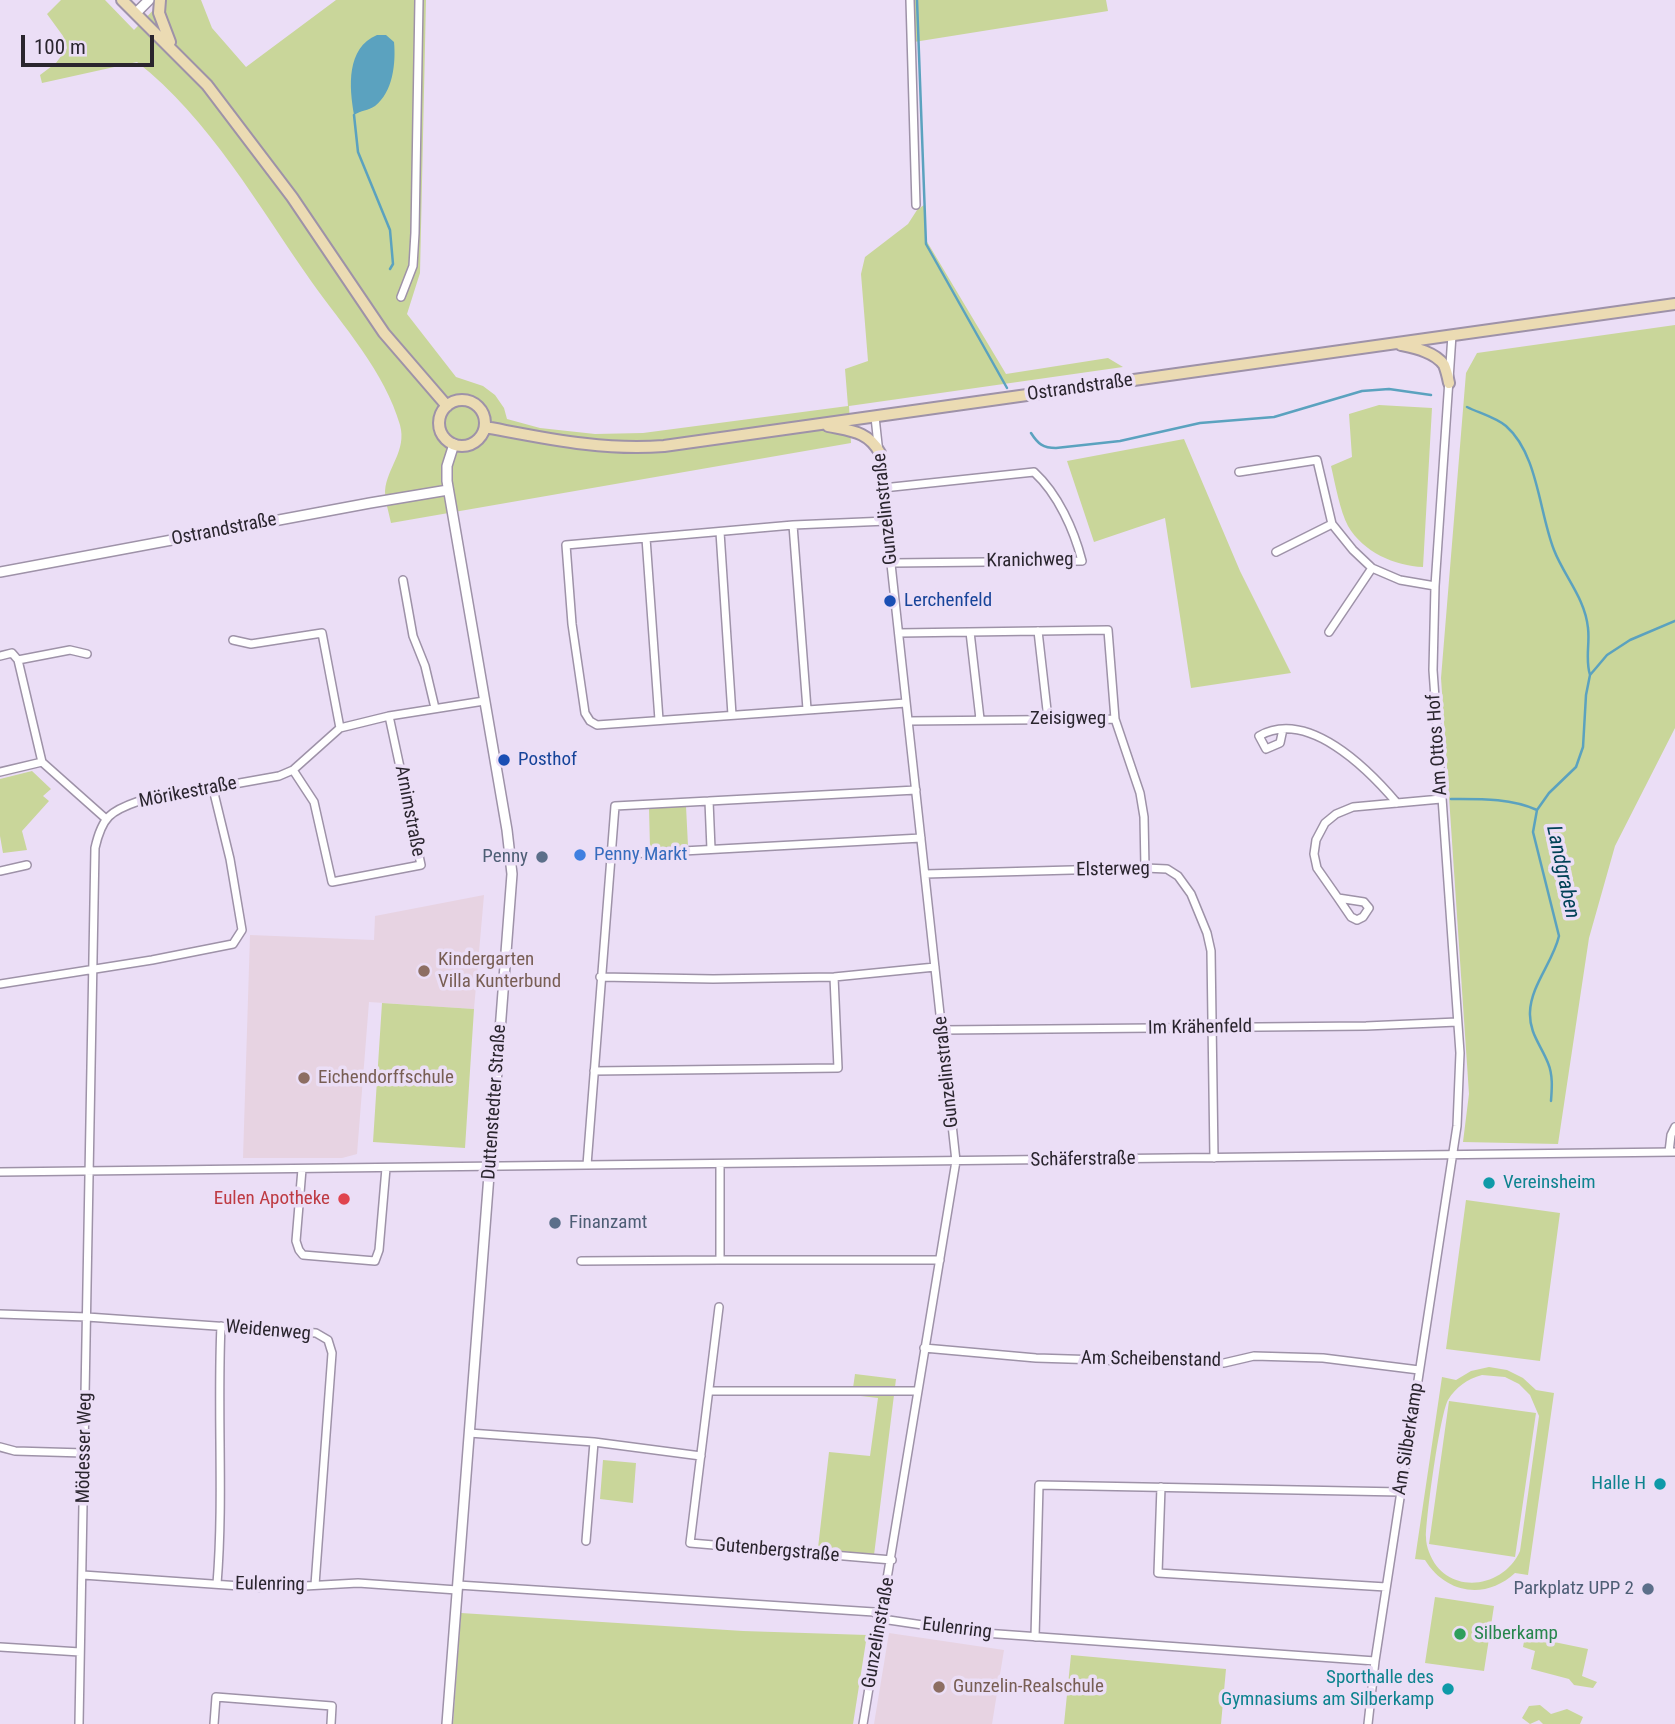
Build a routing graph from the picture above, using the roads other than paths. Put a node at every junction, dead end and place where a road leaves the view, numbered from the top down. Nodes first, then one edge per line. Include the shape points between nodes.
1 (122, 0) edge
2 (149, 0) edge
3 (160, 0) edge
4 (419, 0) edge
5 (910, 0) edge
6 (136, 13) junction
7 (172, 48) junction
8 (916, 205) dead end
9 (401, 297) dead end
10 (1675, 304) edge
11 (1452, 335) junction
12 (1391, 343) junction
13 (1449, 383) junction
14 (447, 406) junction
15 (875, 417) junction
16 (822, 425) junction
17 (485, 427) junction
18 (454, 444) junction
19 (880, 453) junction
20 (1239, 472) dead end
21 (883, 488) junction
22 (448, 490) junction
23 (887, 521) junction
24 (1332, 524) junction
25 (793, 525) junction
26 (720, 532) junction
27 (646, 538) junction
28 (1276, 552) dead end
29 (892, 563) junction
30 (1372, 568) junction
31 (0, 572) edge
32 (403, 580) dead end
33 (1434, 586) junction
34 (1038, 631) junction
35 (970, 632) junction
36 (1329, 632) dead end
37 (899, 633) junction
38 (233, 640) dead end
39 (87, 654) dead end
40 (0, 656) edge
41 (18, 660) junction
42 (484, 701) junction
43 (906, 703) junction
44 (435, 708) junction
45 (807, 709) junction
46 (732, 715) junction
47 (389, 716) junction
48 (980, 719) junction
49 (1048, 719) junction
50 (1115, 719) junction
51 (659, 720) junction
52 (909, 721) junction
53 (340, 728) junction
54 (1283, 729) dead end
55 (42, 762) junction
56 (293, 770) junction
57 (0, 772) edge
58 (213, 789) junction
59 (916, 790) junction
60 (1441, 799) junction
61 (709, 801) junction
62 (1397, 803) junction
63 (105, 818) junction
64 (921, 838) junction
65 (711, 849) junction
66 (610, 855) junction
67 (27, 865) dead end
68 (1145, 869) junction
69 (0, 871) edge
70 (925, 874) junction
71 (1338, 898) dead end
72 (935, 967) junction
73 (93, 969) junction
74 (600, 977) junction
75 (834, 977) junction
76 (0, 984) edge
77 (1457, 1022) junction
78 (1212, 1028) junction
79 (943, 1030) junction
80 (594, 1071) junction
81 (1675, 1127) edge
82 (1672, 1152) edge
83 (1452, 1155) junction
84 (1214, 1158) junction
85 (956, 1161) junction
86 (720, 1164) junction
87 (587, 1165) junction
88 (490, 1166) junction
89 (386, 1168) junction
90 (302, 1169) junction
91 (88, 1171) junction
92 (0, 1172) edge
93 (720, 1260) junction
94 (940, 1260) junction
95 (582, 1261) dead end
96 (719, 1307) dead end
97 (0, 1314) edge
98 (87, 1317) junction
99 (221, 1326) junction
100 (924, 1348) junction
101 (1419, 1370) junction
102 (710, 1391) junction
103 (918, 1391) junction
104 (469, 1433) junction
105 (594, 1442) junction
106 (0, 1447) edge
107 (84, 1453) junction
108 (701, 1456) junction
109 (1161, 1486) junction
110 (1401, 1492) junction
111 (586, 1541) dead end
112 (892, 1560) junction
113 (83, 1575) junction
114 (217, 1584) junction
115 (316, 1586) junction
116 (457, 1587) junction
117 (1386, 1587) junction
118 (882, 1619) junction
119 (1035, 1637) junction
120 (0, 1647) edge
121 (80, 1652) junction
122 (1375, 1661) junction
123 (79, 1724) edge
124 (214, 1724) edge
125 (331, 1724) edge
126 (447, 1724) edge
127 (863, 1724) edge
128 (1368, 1724) edge

1 - 6 main road
2 - 6 street
3 - 7 main road via 159,13
4 - 9 street via 415,233 412,266
5 - 8 street
6 - 7 main road
7 - 14 main road via 207,85 268,165 384,333
10 - 11 main road, Ostrandstraße
11 - 12 main road, Ostrandstraße
11 - 13 street, Am Ottos Hof
12 - 13 main road via 1432,356 1444,365
12 - 15 main road, Ostrandstraße
13 - 33 street, Am Ottos Hof
14 - 17 main road via 460,400 473,403 483,413
14 - 18 main road via 440,425
15 - 16 main road, Ostrandstraße
15 - 19 street, Gunzelinstraße
16 - 17 main road, Ostrandstraße via 625,448
16 - 19 main road via 866,436
17 - 18 main road via 474,443
18 - 22 street, Duttenstedter Straße via 447,466
19 - 21 street, Gunzelinstraße
20 - 24 street via 1317,460
21 - 23 street, Gunzelinstraße
21 - 29 street, Kranichweg via 1034,472 1063,512 1082,561
22 - 31 street, Ostrandstraße
22 - 42 street, Duttenstedter Straße
23 - 25 street
23 - 29 street, Gunzelinstraße
24 - 28 street
24 - 30 street
25 - 26 street
25 - 45 street
26 - 27 street
26 - 46 street
27 - 51 street
27 - 51 street via 566,545 585,713 597,725
29 - 37 street, Gunzelinstraße
30 - 33 street via 1400,580
30 - 36 street
32 - 44 street via 413,636
33 - 60 street, Am Ottos Hof via 1433,682
34 - 35 street
34 - 49 street
34 - 50 street via 1108,630
35 - 37 street
35 - 48 street
37 - 43 street, Gunzelinstraße
38 - 53 street via 251,644 322,633
39 - 41 street via 70,650
40 - 41 street via 12,653
41 - 55 street
42 - 44 street, Mörikestraße
42 - 88 street, Duttenstedter Straße via 512,874
43 - 45 street
43 - 52 street, Gunzelinstraße
44 - 47 street, Mörikestraße
45 - 46 street
46 - 51 street
47 - 53 street, Mörikestraße
47 - 56 street, Arnimstraße via 421,865 332,882 314,802
48 - 49 street, Zeisigweg
48 - 52 street, Zeisigweg
49 - 50 street, Zeisigweg
50 - 68 street, Zeisigweg via 1142,805
52 - 59 street, Gunzelinstraße
53 - 56 street, Mörikestraße
54 - 62 street via 1328,742 1357,761
55 - 57 street
55 - 63 street
56 - 58 street, Mörikestraße
58 - 63 street, Mörikestraße via 139,801
58 - 73 street via 242,930 233,944
59 - 61 street
59 - 64 street, Gunzelinstraße
60 - 62 street
60 - 77 street, Am Ottos Hof
61 - 65 street
61 - 66 street via 615,806
62 - 71 street via 1345,810 1325,823 1314,854 1317,868
63 - 73 street via 95,848
64 - 65 street
64 - 70 street, Gunzelinstraße
65 - 66 street
66 - 74 street
67 - 69 street
68 - 70 street, Elsterweg
68 - 78 street, Elsterweg via 1167,869 1178,876 1202,916 1211,951
70 - 72 street, Gunzelinstraße
72 - 75 street
72 - 79 street, Gunzelinstraße
73 - 76 street
73 - 91 street
74 - 75 street
74 - 80 street
75 - 80 street via 838,1068
77 - 78 street, Im Krähenfeld
77 - 83 street, Am Ottos Hof via 1460,1086
78 - 79 street, Im Krähenfeld
78 - 84 street, Elsterweg
79 - 85 street, Gunzelinstraße
80 - 87 street
81 - 82 street
82 - 83 street, Schäferstraße
83 - 84 street, Schäferstraße
83 - 101 street, Am Silberkamp
84 - 85 street, Schäferstraße
85 - 86 street, Schäferstraße
85 - 94 street, Gunzelinstraße
86 - 87 street, Schäferstraße
86 - 93 street
87 - 88 street, Schäferstraße
88 - 89 street, Schäferstraße
88 - 104 street, Duttenstedter Straße
89 - 90 street, Schäferstraße
89 - 90 street via 375,1261 303,1255 299,1250
90 - 91 street, Schäferstraße
91 - 92 street, Schäferstraße
91 - 98 street, Mödesser Weg
93 - 94 street
93 - 95 street
94 - 100 street, Gunzelinstraße
96 - 102 street, Gutenbergstraße
97 - 98 street, Weidenweg
98 - 99 street, Weidenweg
98 - 107 street, Mödesser Weg
99 - 114 street via 222,1511
99 - 115 street, Weidenweg via 316,1333 328,1340 332,1353
100 - 101 street, Am Scheibenstand via 1036,1359 1224,1363 1254,1356 1323,1358
100 - 103 street, Gunzelinstraße
101 - 110 street, Am Silberkamp
102 - 103 street
102 - 108 street, Gutenbergstraße
103 - 112 street, Gunzelinstraße
104 - 105 street
104 - 116 street, Duttenstedter Straße
105 - 108 street
105 - 111 street
106 - 107 street
107 - 113 street, Mödesser Weg
108 - 112 street, Gutenbergstraße via 690,1543
109 - 110 street
109 - 117 street via 1158,1573
109 - 119 street via 1039,1485
110 - 117 street, Am Silberkamp
112 - 118 street, Gunzelinstraße
113 - 114 street, Eulenring
113 - 121 street, Mödesser Weg
114 - 115 street, Eulenring
115 - 116 street, Eulenring
116 - 118 street, Eulenring via 874,1612
116 - 126 street, Duttenstedter Straße
117 - 122 street, Am Silberkamp
118 - 119 street, Eulenring
118 - 127 street, Gunzelinstraße
119 - 122 street, Eulenring
120 - 121 street
121 - 123 street, Mödesser Weg
122 - 128 street, Am Silberkamp
124 - 125 street via 216,1697 332,1706

